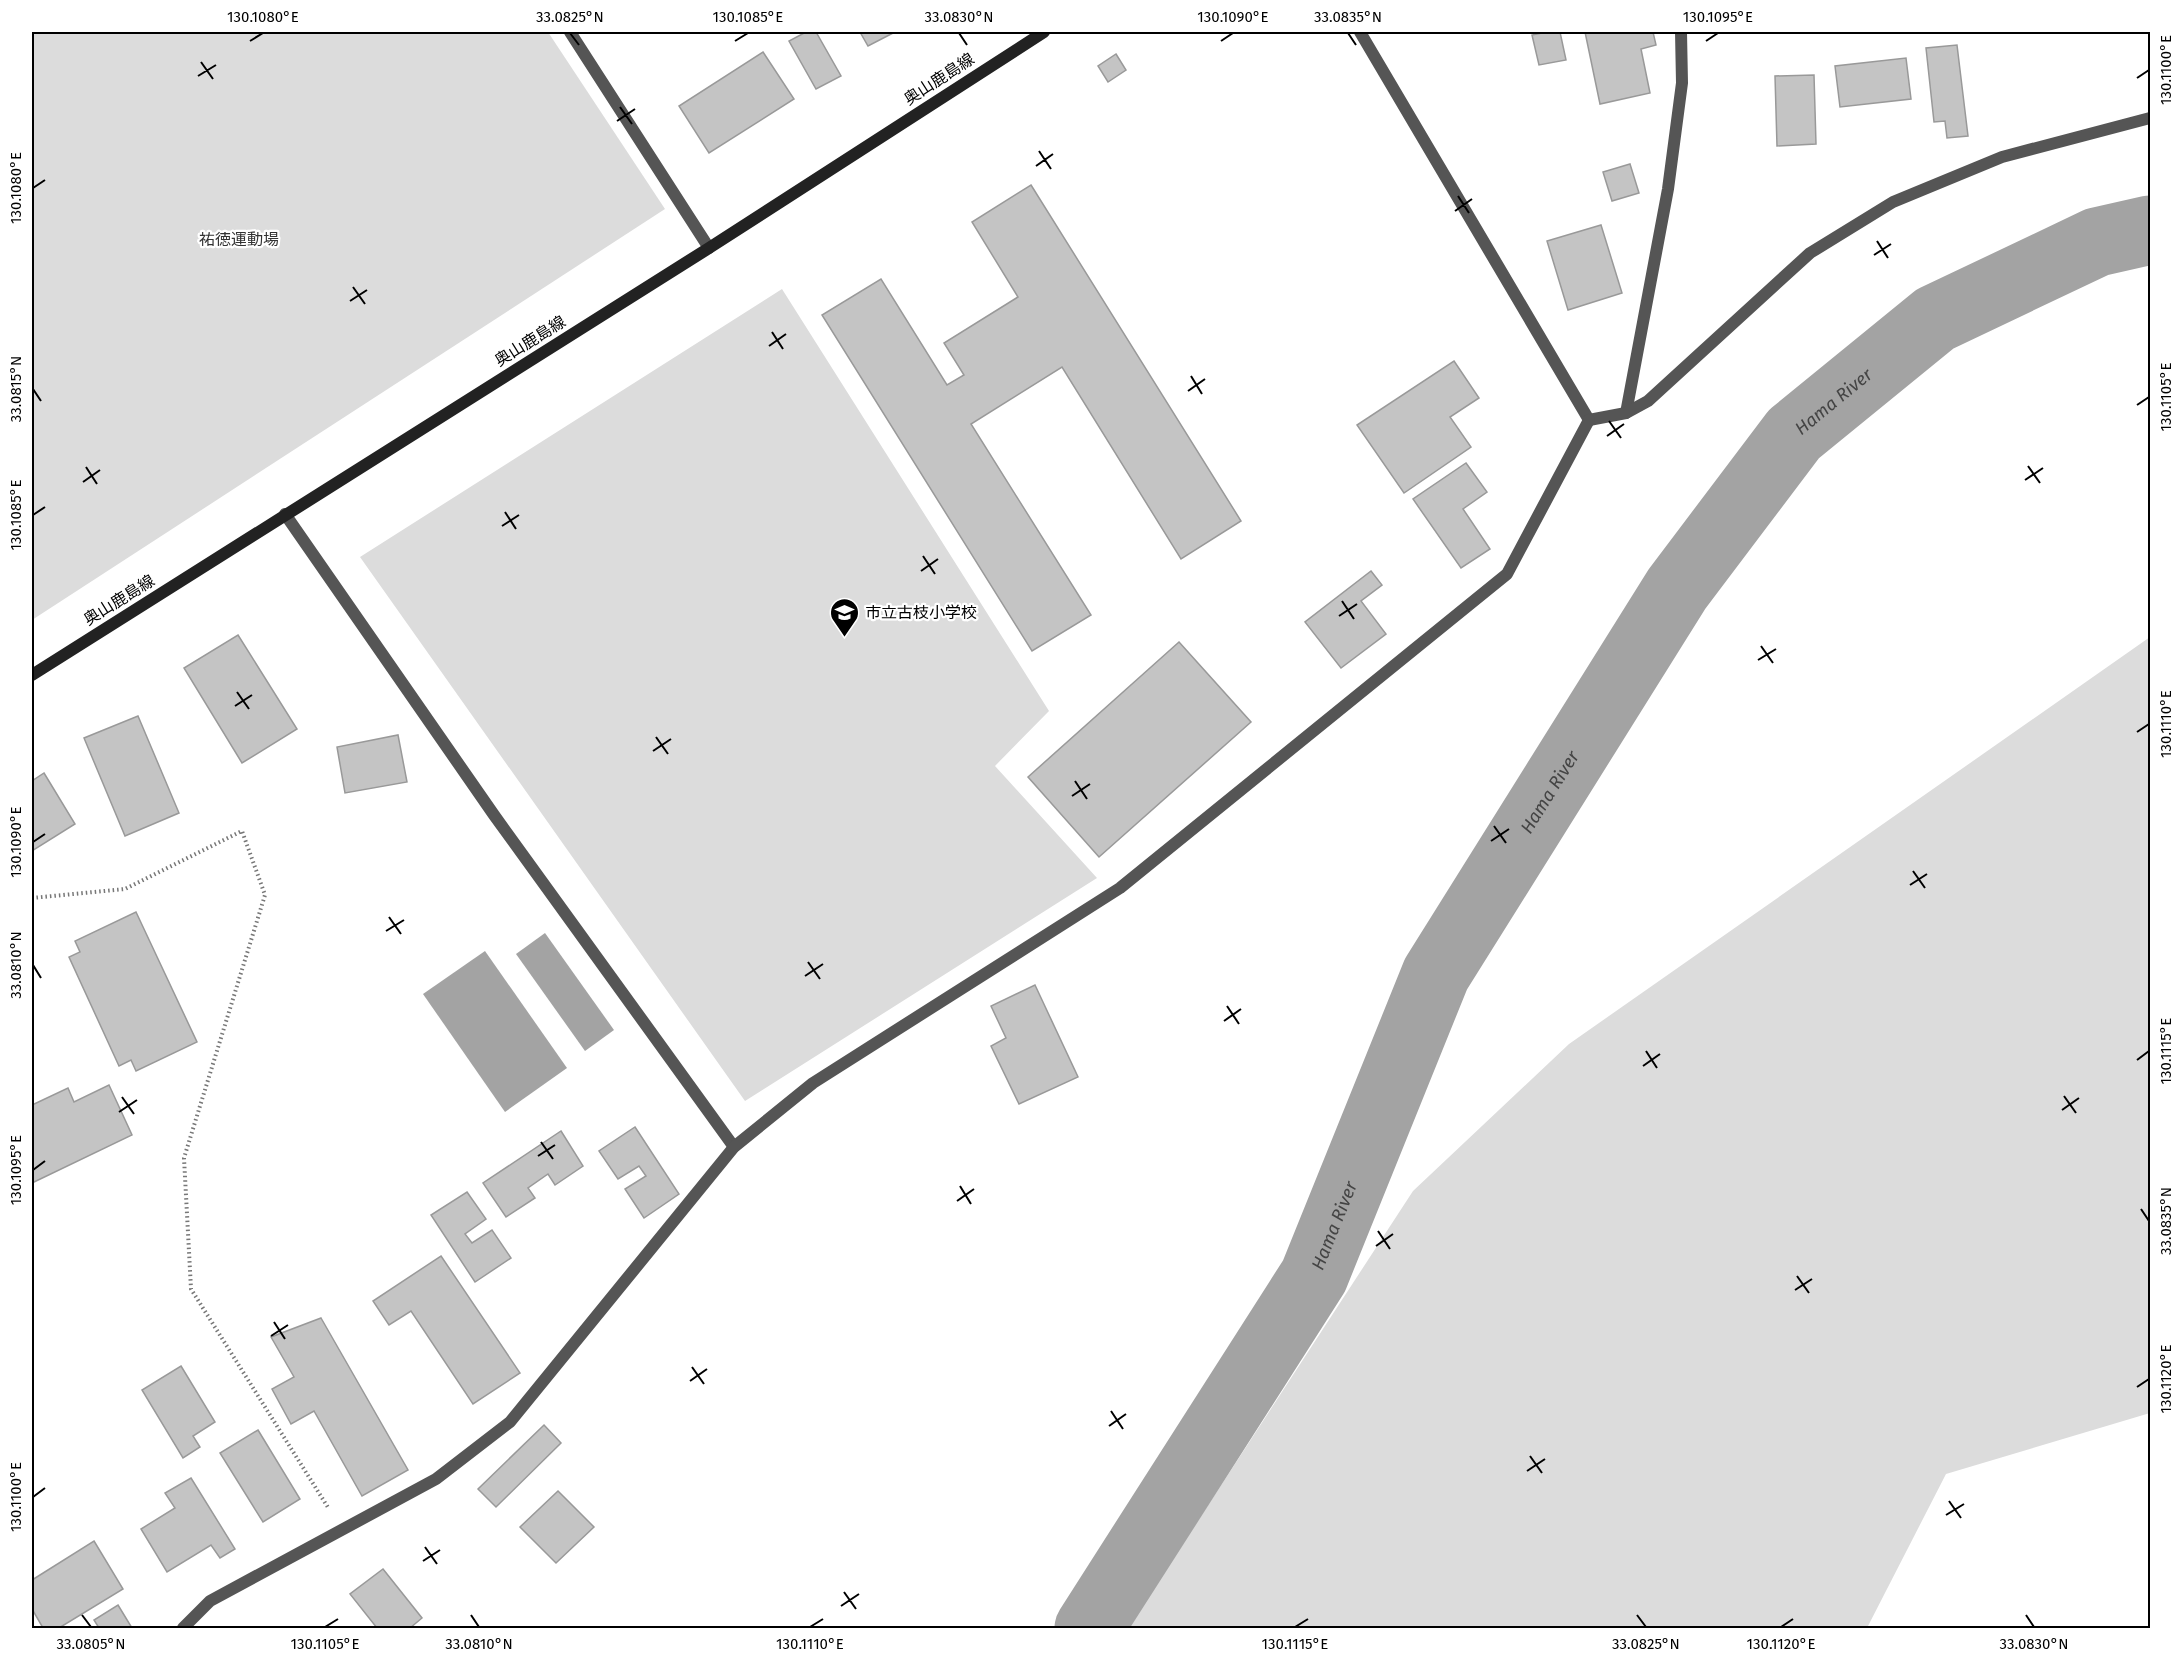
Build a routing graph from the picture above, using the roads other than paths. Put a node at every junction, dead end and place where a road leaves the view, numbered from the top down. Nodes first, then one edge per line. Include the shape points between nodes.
1 (570, 32) edge
2 (1044, 32) edge
3 (1360, 32) edge
4 (1681, 32) edge
5 (2151, 118) edge
6 (709, 248) junction
7 (1626, 413) junction
8 (1589, 420) junction
9 (285, 514) junction
10 (32, 675) edge
11 (734, 1147) junction
12 (183, 1629) edge

1 - 6 street
2 - 6 main road, 奥山鹿島線
3 - 8 street
4 - 7 street via 1682,83 1668,189
5 - 7 street via 2002,157 1893,202 1810,253 1648,400
6 - 9 main road, 奥山鹿島線
7 - 8 street
8 - 11 street via 1507,574 1120,888 813,1083
9 - 10 main road, 奥山鹿島線
9 - 11 street via 494,815
11 - 12 street via 510,1422 436,1479 210,1601

